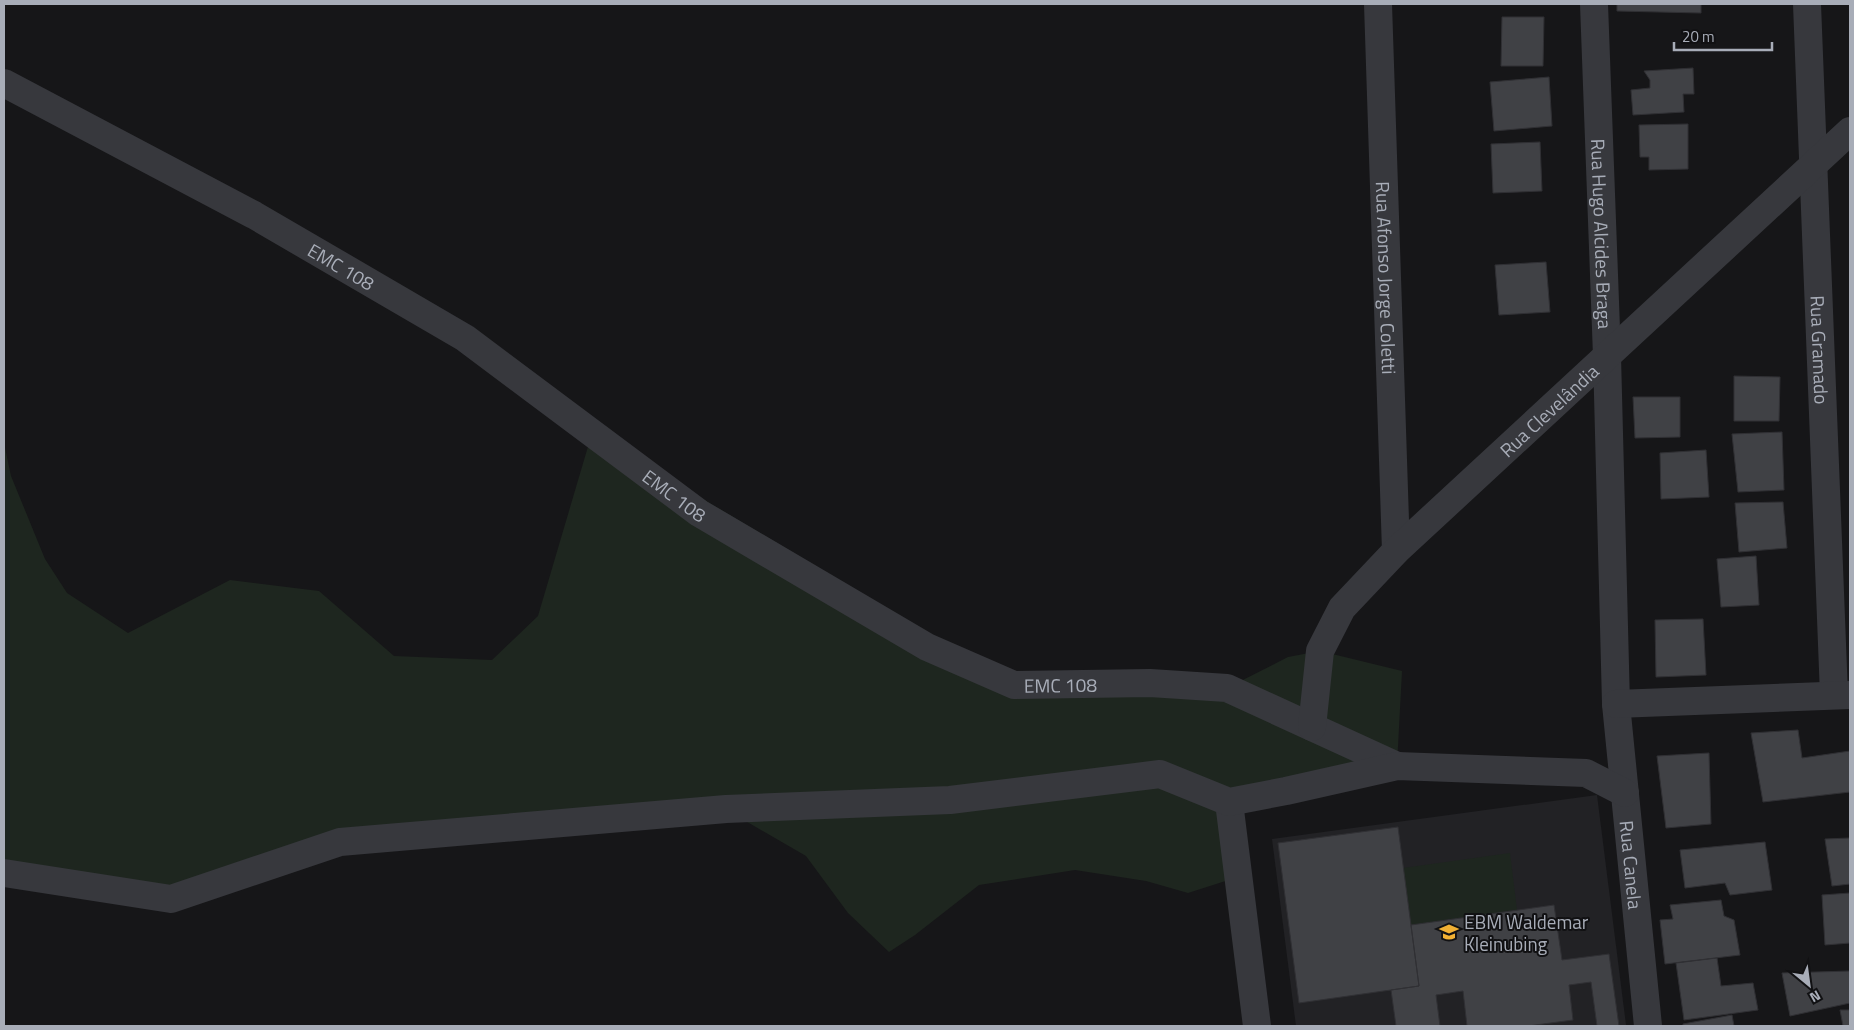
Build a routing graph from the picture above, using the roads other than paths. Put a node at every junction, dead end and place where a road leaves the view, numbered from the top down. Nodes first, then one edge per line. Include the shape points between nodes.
1 (1378, 4) edge
2 (1594, 4) edge
3 (1807, 4) edge
4 (4, 83) edge
5 (1850, 131) edge
6 (1813, 165) junction
7 (1606, 356) junction
8 (1396, 551) junction
9 (1842, 695) edge
10 (1616, 704) junction
11 (1312, 727) junction
12 (1397, 766) junction
13 (1625, 793) junction
14 (1229, 802) junction
15 (4, 873) edge
16 (1257, 1026) edge
17 (1648, 1026) edge

1 - 8 street, Rua Afonso Jorge Coletti
2 - 7 street, Rua Hugo Alcides Braga
3 - 6 street, Rua Gramado
4 - 11 street, EMC 108 via 254,215 464,338 699,513 927,647 1014,684 1150,683 1227,688
5 - 6 street, Rua Clevelândia
6 - 7 street, Rua Clevelândia
6 - 9 street, Rua Gramado
7 - 8 street, Rua Clevelândia
7 - 10 street, Rua Hugo Alcides Braga
8 - 11 street, Rua Clevelândia via 1342,608 1320,651
9 - 10 street
10 - 13 street, Rua Canela
11 - 12 street, EMC 108
12 - 13 street via 1586,773
12 - 14 street
13 - 17 street, Rua Canela
14 - 15 street via 1160,774 950,800 726,809 340,842 171,899
14 - 16 street

